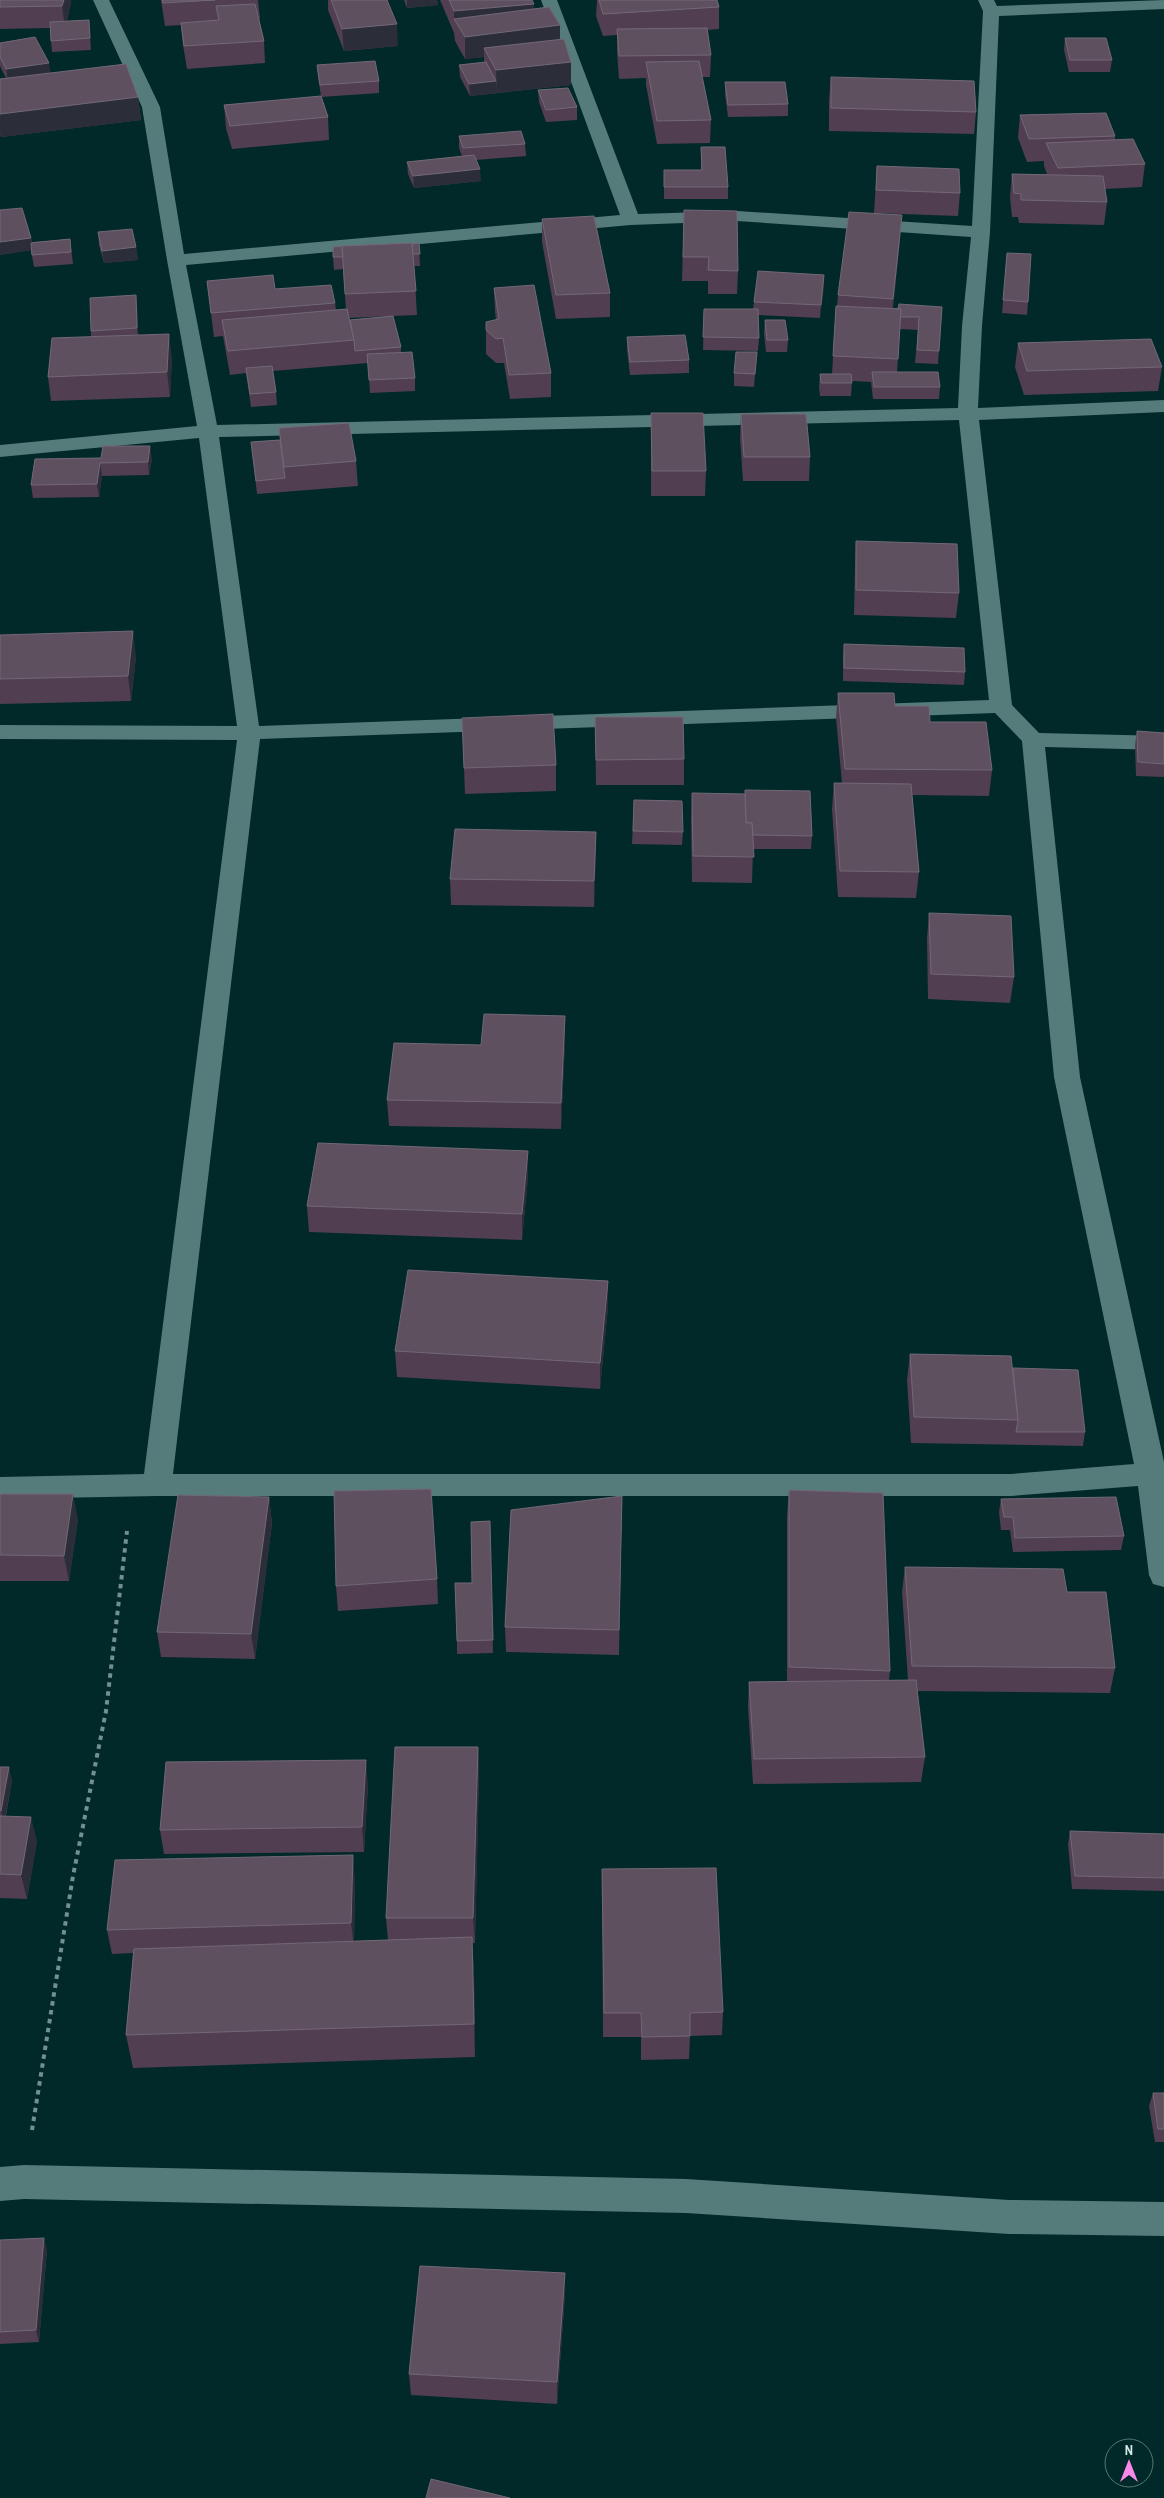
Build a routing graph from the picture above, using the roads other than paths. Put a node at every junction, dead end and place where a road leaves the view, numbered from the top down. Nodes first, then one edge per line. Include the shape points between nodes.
1 (101, 0) edge
2 (549, 0) edge
3 (1164, 4) edge
4 (989, 6) edge
5 (631, 220) junction
6 (981, 232) junction
7 (176, 260) junction
8 (1164, 406) edge
9 (968, 414) junction
10 (208, 431) junction
11 (0, 451) edge
12 (1001, 706) junction
13 (0, 732) edge
14 (249, 733) junction
15 (1033, 740) junction
16 (1164, 743) edge
17 (1157, 1473) edge
18 (145, 1485) junction
19 (0, 1488) edge
20 (1164, 1574) edge
21 (12, 2183) edge
22 (1164, 2219) edge

1 - 7 street via 151,107
2 - 5 street
3 - 4 street
4 - 6 street
5 - 6 street via 737,216
5 - 7 street
6 - 9 street
7 - 10 street
8 - 9 street
9 - 10 street
9 - 12 street
10 - 11 street
10 - 14 street
12 - 14 street
12 - 15 street
13 - 14 street
14 - 18 street
15 - 16 street
15 - 17 street via 1067,1077
17 - 18 street via 1011,1485
17 - 20 street
18 - 19 street
21 - 22 street via 686,2196 1009,2217

